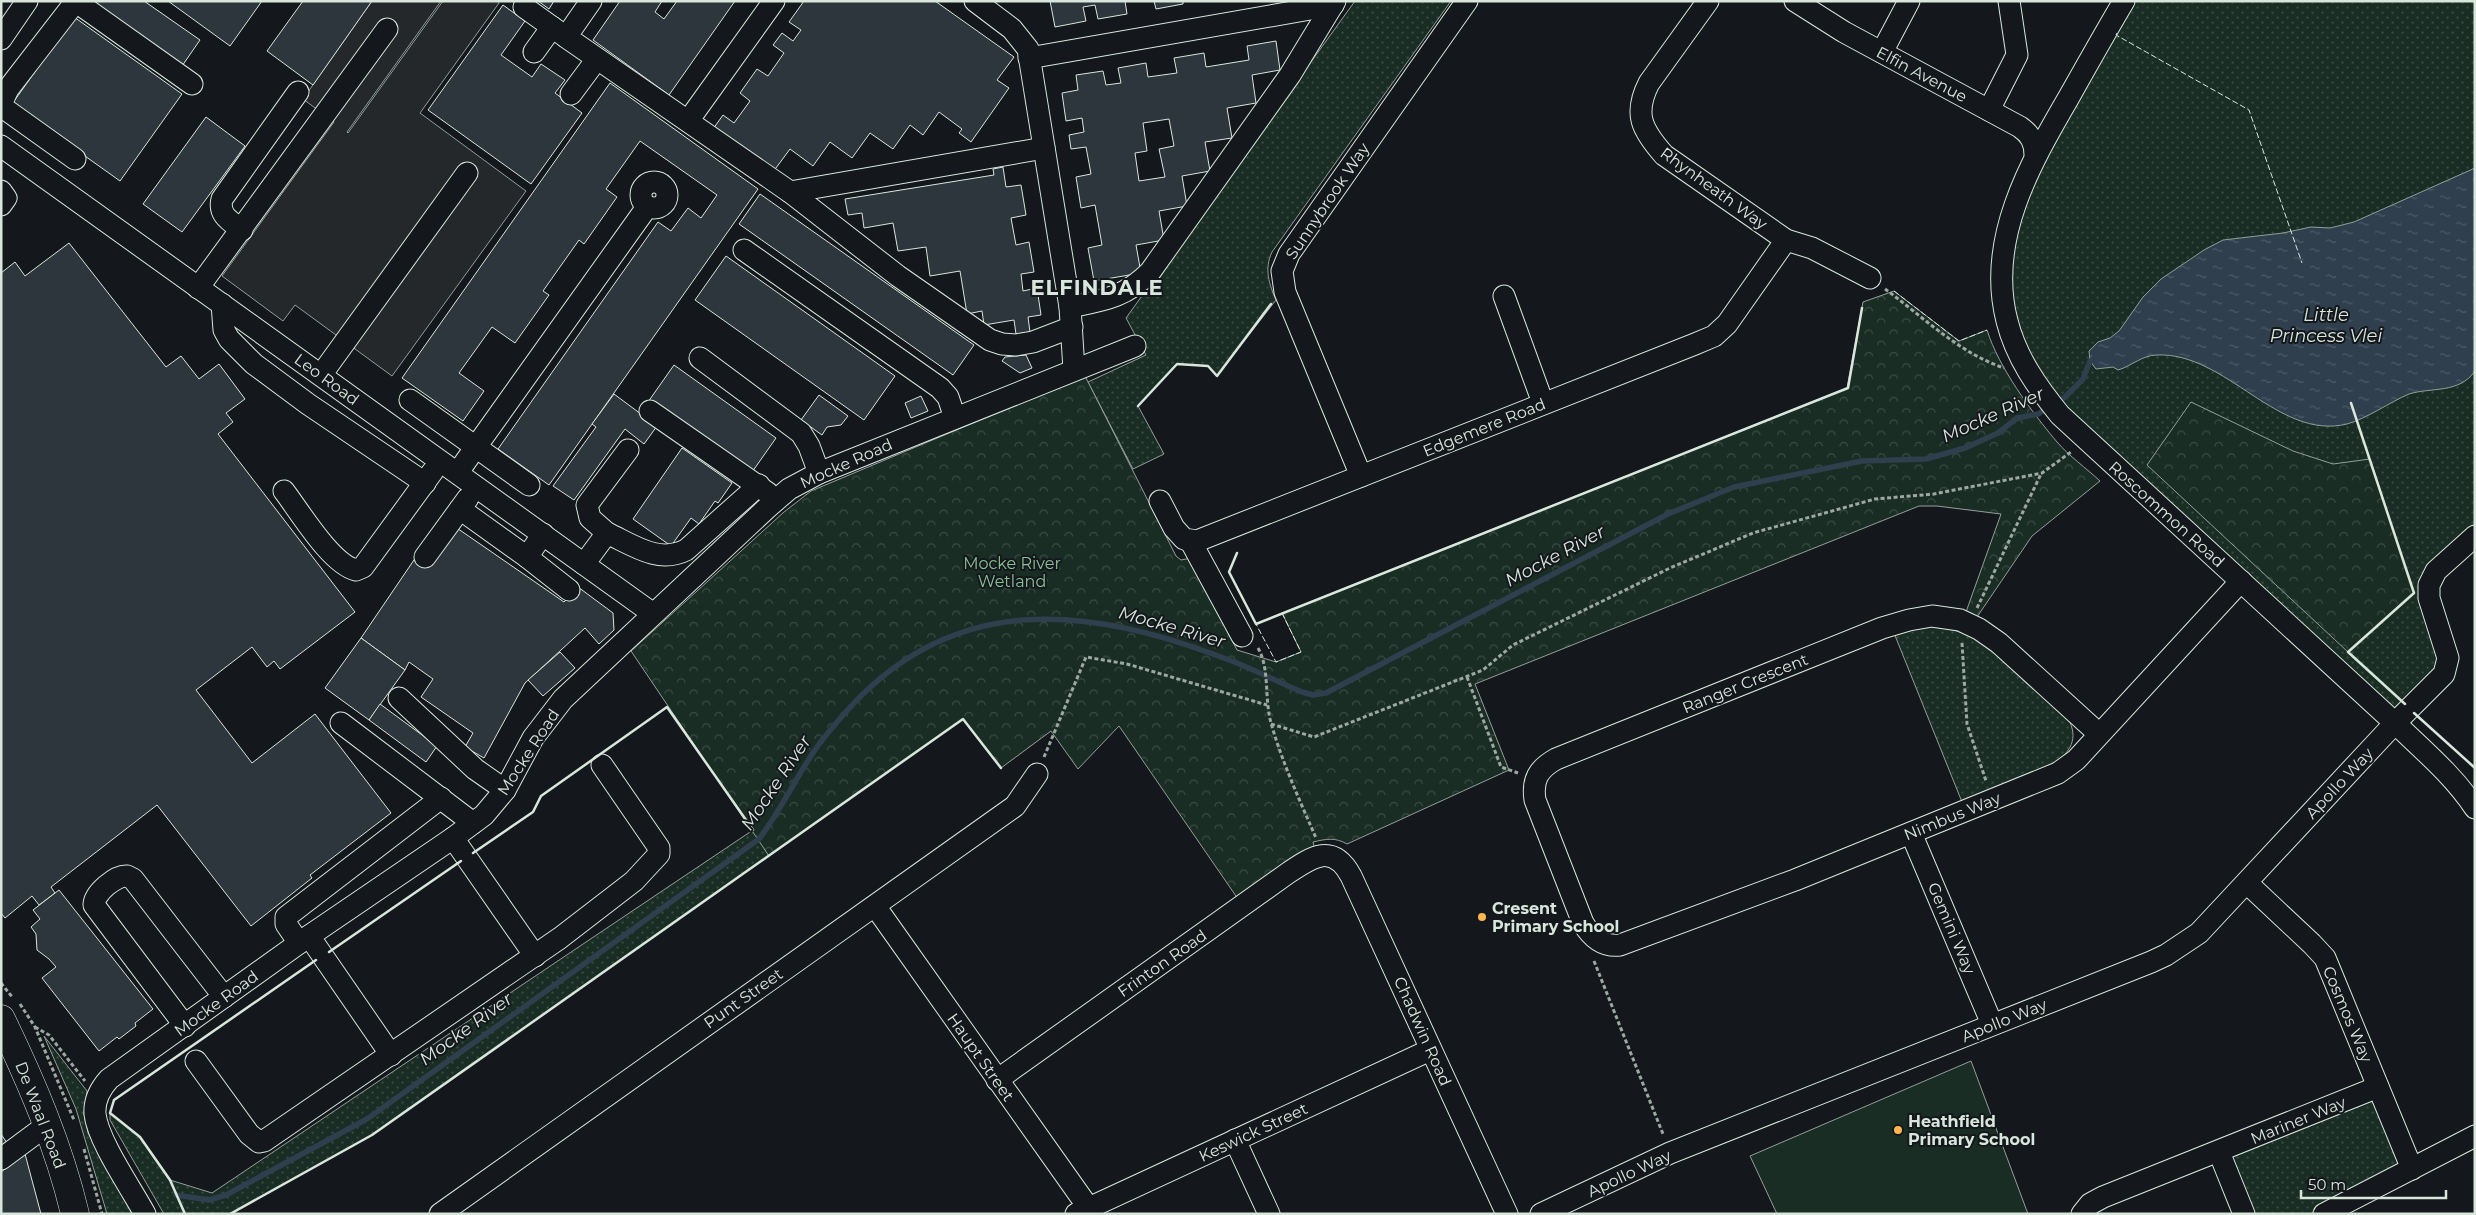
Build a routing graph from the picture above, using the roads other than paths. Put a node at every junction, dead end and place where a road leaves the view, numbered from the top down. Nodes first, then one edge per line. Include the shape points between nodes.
1 (27, 1) edge
2 (76, 1) edge
3 (591, 1) edge
4 (774, 1) edge
5 (975, 1) edge
6 (1467, 1) edge
7 (1708, 1) edge
8 (1795, 1) edge
9 (1909, 1) edge
10 (2009, 1) edge
11 (2124, 1) edge
12 (1334, 3) edge
13 (524, 7) dead end
14 (1001, 9) edge
15 (387, 29) dead end
16 (559, 32) junction
17 (1, 38) edge
18 (534, 52) dead end
19 (1882, 52) junction
20 (597, 58) junction
21 (1029, 58) junction
22 (192, 84) dead end
23 (298, 92) dead end
24 (571, 94) dead end
25 (1989, 110) junction
26 (688, 121) junction
27 (1, 146) edge
28 (1044, 148) junction
29 (2035, 155) junction
30 (75, 159) dead end
31 (467, 173) dead end
32 (1, 191) edge
33 (790, 192) junction
34 (1, 205) edge
35 (647, 207) dead end
36 (242, 230) junction
37 (1786, 240) junction
38 (744, 250) dead end
39 (1870, 278) road end
40 (198, 288) junction
41 (1504, 296) dead end
42 (222, 304) junction
43 (1070, 317) junction
44 (1135, 346) dead end
45 (700, 358) dead end
46 (1074, 370) junction
47 (321, 375) junction
48 (410, 400) dead end
49 (1543, 402) junction
50 (650, 411) dead end
51 (955, 418) junction
52 (475, 448) junction
53 (628, 450) dead end
54 (449, 466) junction
55 (819, 473) junction
56 (1361, 476) junction
57 (425, 483) junction
58 (529, 485) dead end
59 (759, 485) junction
60 (476, 486) junction
61 (284, 491) dead end
62 (774, 501) junction
63 (1160, 501) dead end
64 (460, 509) junction
65 (607, 533) junction
66 (543, 534) junction
67 (2475, 536) edge
68 (1191, 542) junction
69 (426, 557) dead end
70 (527, 557) junction
71 (584, 564) junction
72 (2241, 581) junction
73 (569, 590) dead end
74 (652, 613) junction
75 (1242, 636) dead end
76 (399, 698) dead end
77 (2395, 722) junction
78 (341, 723) dead end
79 (2099, 734) junction
80 (602, 764) dead end
81 (1037, 774) road end
82 (505, 790) junction
83 (441, 798) junction
84 (2475, 808) edge
85 (473, 823) junction
86 (1911, 833) junction
87 (454, 838) junction
88 (1325, 856) joint
89 (2247, 883) junction
90 (876, 906) junction
91 (304, 939) junction
92 (1597, 940) joint
93 (535, 956) junction
94 (224, 998) junction
95 (1992, 1024) junction
96 (185, 1026) junction
97 (3, 1027) edge
98 (1430, 1050) junction
99 (391, 1055) junction
100 (196, 1061) dead end
101 (997, 1080) junction
102 (2378, 1087) junction
103 (47, 1125) junction
104 (2475, 1136) edge
105 (1235, 1140) junction
106 (2219, 1152) junction
107 (1, 1159) edge
108 (2412, 1169) junction
109 (1082, 1211) edge
110 (74, 1214) edge
111 (145, 1214) edge
112 (440, 1214) edge
113 (1269, 1214) edge
114 (1507, 1214) edge
115 (1541, 1214) edge
116 (2082, 1214) edge
117 (2244, 1214) edge
118 (2324, 1214) edge

1 - 17 street
2 - 22 street
2 - 30 street via 8,89 2,102 5,109
3 - 16 street
4 - 26 street
5 - 14 street
6 - 56 street, Sunnybrook Way via 1289,254 1282,271 1285,292
7 - 37 street, Rhynheath Way via 1649,83 1642,97 1640,116 1643,126 1664,155
8 - 19 street, Elfin Avenue
9 - 19 street
10 - 25 street via 2017,55
11 - 29 street, Roscommon Road
12 - 21 street
12 - 43 street via 1290,75 1150,272 1132,289
13 - 16 street
14 - 21 street via 1028,49
15 - 36 street
16 - 18 street
16 - 20 street
19 - 25 street, Elfin Avenue
20 - 24 street
20 - 26 street
21 - 28 street
23 - 36 street via 222,199 222,214
25 - 29 street, Elfin Avenue via 2027,132 2035,146
26 - 33 street
27 - 40 street, Leo Road
28 - 33 street
28 - 43 street
29 - 72 street, Roscommon Road via 2011,215 2005,240 2002,275 2006,320 2014,344 2042,393 2060,415
31 - 47 street
32 - 34 street via 6,198
33 - 43 street via 898,276 990,340 1016,346 1033,342
35 - 52 street
36 - 40 street
37 - 39 street, Rhynheath Way via 1812,248
37 - 49 street, Edgemere Road via 1727,324 1714,336
38 - 51 street via 940,388 948,397
40 - 42 street, Leo Road
41 - 49 street
42 - 47 street, Leo Road
42 - 57 street via 224,330 254,364
43 - 46 street
44 - 46 street, Mocke Road
45 - 55 street via 801,433
46 - 51 street, Mocke Road
47 - 54 street, Leo Road
48 - 52 street
49 - 56 street, Edgemere Road
50 - 59 street
51 - 55 street, Mocke Road
52 - 54 street
52 - 58 street
53 - 65 street via 587,506 590,518
54 - 57 street
54 - 60 street, Leo Road
55 - 62 street, Mocke Road
56 - 68 street, Edgemere Road
57 - 61 street via 363,567 356,570 343,565 330,552
59 - 62 street
59 - 65 street via 686,550 675,556 648,552
60 - 64 street
60 - 66 street, Leo Road
62 - 74 street, Mocke Road
63 - 68 street via 1174,528
64 - 69 street
64 - 70 street
65 - 71 street
66 - 70 street
66 - 71 street, Leo Road
67 - 77 street, Apollo Way via 2436,571 2428,584 2429,598 2446,650 2444,674
68 - 75 street
70 - 73 street
71 - 74 street, Leo Road
72 - 77 street, Roscommon Road
72 - 79 street, Nimbus Way
74 - 82 street, Mocke Road via 563,699 533,738
76 - 82 street via 475,769
77 - 84 street, Roscommon Road via 2463,790
77 - 89 street, Apollo Way
78 - 83 street
79 - 86 street, Nimbus Way via 2076,760 2058,773
79 - 92 street, Ranger Crescent via 1998,643 1965,622 1932,616 1882,628 1556,759 1546,765 1535,780 1535,800 1583,924
80 - 93 street via 659,848 659,854 598,910
81 - 90 street, Punt Street via 1015,806
82 - 85 street, Mocke Road via 495,804
83 - 85 street
83 - 91 street via 286,917 286,924
85 - 87 street, Mocke Road
86 - 92 street, Nimbus Way via 1638,940 1613,946
86 - 95 street, Gemini Way
87 - 91 street, Mocke Road
87 - 93 street
88 - 98 street, Chadwin Road via 1337,857 1351,876
88 - 101 street, Frinton Road via 1306,861 1288,873
89 - 95 street, Apollo Way via 2199,933 2166,955
89 - 102 street, Cosmos Way via 2324,958
90 - 101 street, Haupt Street
90 - 112 street, Punt Street
91 - 94 street, Mocke Road
91 - 99 street
93 - 99 street
94 - 96 street, Mocke Road
94 - 96 street via 133,879 127,876 118,878 97,895 94,904
95 - 115 street, Apollo Way via 1670,1153
96 - 111 street, Mocke Road via 109,1079 97,1097 98,1129
97 - 103 main road, De Waal Road
98 - 105 street, Keswick Street
98 - 114 street, Chadwin Road
99 - 100 street via 259,1142 249,1134
101 - 109 street, Haupt Street
102 - 106 street, Mariner Way
102 - 108 street, Cosmos Way
103 - 107 street
103 - 110 main road, De Waal Road
104 - 108 street
105 - 109 street, Keswick Street
105 - 113 street
106 - 116 street, Mariner Way via 2103,1197 2090,1204
106 - 117 street
108 - 118 street

